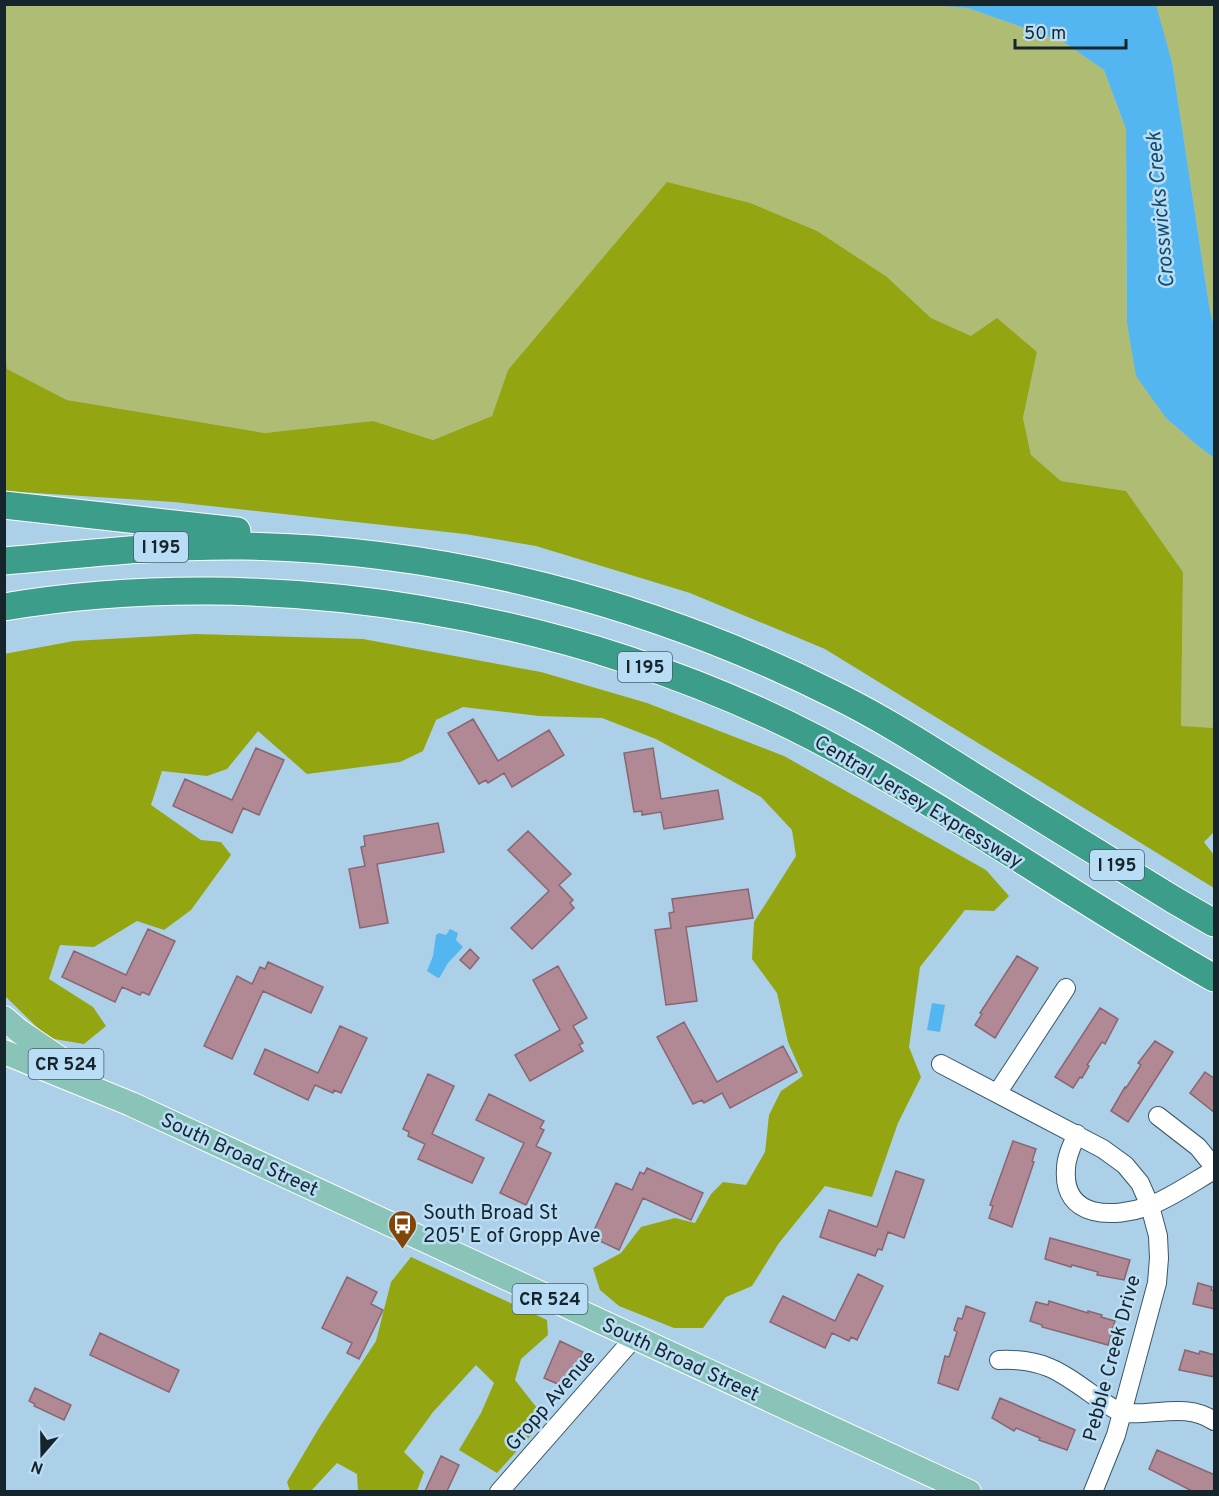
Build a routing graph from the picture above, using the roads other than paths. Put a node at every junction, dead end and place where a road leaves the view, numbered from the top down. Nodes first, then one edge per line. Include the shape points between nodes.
1 (4, 505) edge
2 (317, 549) junction
3 (4, 561) edge
4 (354, 600) junction
5 (4, 607) edge
6 (4, 625) edge
7 (1215, 923) edge
8 (1215, 978) edge
9 (1066, 988) dead end
10 (4, 1018) edge
11 (4, 1052) edge
12 (941, 1064) dead end
13 (998, 1092) junction
14 (131, 1104) junction
15 (1158, 1116) dead end
16 (1077, 1134) junction
17 (1215, 1169) edge
18 (1150, 1206) junction
19 (634, 1338) junction
20 (999, 1360) dead end
21 (1122, 1413) junction
22 (1215, 1421) edge
23 (1096, 1490) edge
24 (499, 1491) edge
25 (969, 1491) edge

1 - 2 highway via 244,532
2 - 3 highway, I 195 via 165,546
2 - 7 highway, I 195 via 433,563 563,591 653,619 760,660 901,731
4 - 5 highway, Central Jersey Expressway / I 195 via 236,592 153,592
4 - 6 highway via 195,604
4 - 8 highway, Central Jersey Expressway / I 195 via 550,637 685,680 750,707 876,771
9 - 13 street
10 - 14 main road, South Broad Street / CR 524 via 68,1066
11 - 14 main road, South Broad Street / CR 524
12 - 13 street, Pebble Creek Drive
13 - 16 street, Pebble Creek Drive
14 - 19 main road, South Broad Street / CR 524
15 - 17 street via 1198,1147
16 - 18 street, Pebble Creek Drive via 1125,1165 1140,1183
16 - 18 street via 1065,1170 1070,1193 1077,1203 1097,1214 1109,1215
17 - 18 street
18 - 21 street, Pebble Creek Drive via 1158,1236 1157,1283
19 - 24 street, Gropp Avenue
19 - 25 main road, South Broad Street / CR 524
20 - 21 street via 1034,1361 1051,1367
21 - 22 street via 1183,1411
21 - 23 street, Pebble Creek Drive

